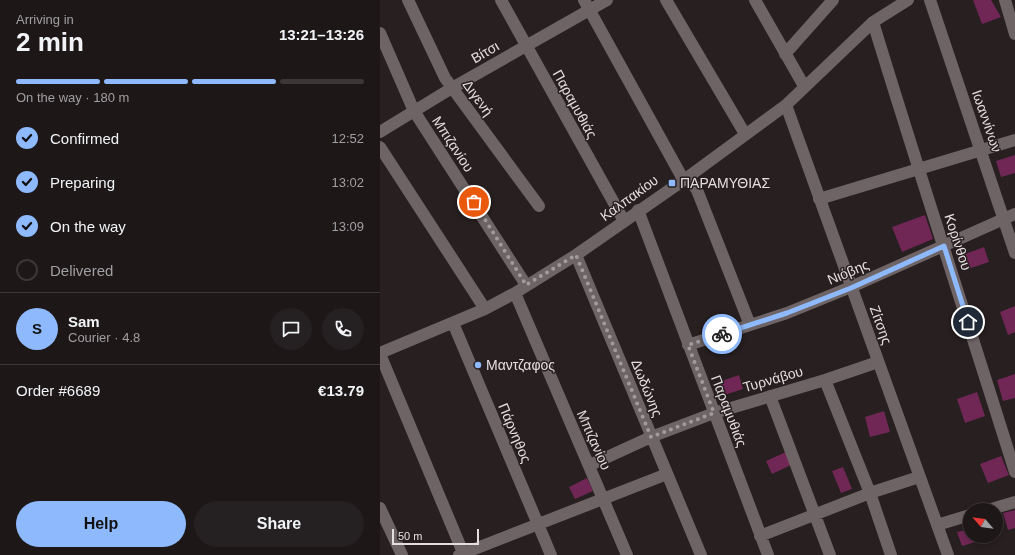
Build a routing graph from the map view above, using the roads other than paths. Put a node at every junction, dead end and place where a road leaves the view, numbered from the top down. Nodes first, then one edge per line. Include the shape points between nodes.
1 (408, 0) edge
2 (501, 0) edge
3 (607, 0) edge
4 (666, 0) edge
5 (755, 0) edge
6 (833, 0) edge
7 (908, 0) edge
8 (930, 0) edge
9 (1005, 0) edge
10 (586, 5) edge
11 (874, 22) junction
12 (380, 33) edge
13 (1015, 34) edge
14 (526, 46) junction
15 (785, 54) junction
16 (804, 86) junction
17 (452, 88) junction
18 (786, 105) junction
19 (414, 111) junction
20 (380, 132) edge
21 (745, 134) junction
22 (1015, 140) edge
23 (380, 147) edge
24 (982, 150) junction
25 (918, 169) junction
26 (685, 178) junction
27 (819, 199) junction
28 (539, 206) dead end
29 (638, 210) junction
30 (1010, 217) edge
31 (624, 221) junction
32 (944, 246) junction
33 (1015, 253) edge
34 (576, 255) junction
35 (526, 285) junction
36 (851, 288) junction
37 (515, 293) junction
38 (485, 309) junction
39 (453, 323) junction
40 (750, 325) junction
41 (688, 345) junction
42 (380, 353) edge
43 (878, 362) junction
44 (824, 380) junction
45 (770, 396) junction
46 (714, 413) junction
47 (651, 437) junction
48 (590, 465) junction
49 (1015, 472) edge
50 (667, 474) junction
51 (919, 477) junction
52 (870, 493) junction
53 (603, 498) junction
54 (1015, 502) edge
55 (1003, 506) edge
56 (380, 508) edge
57 (815, 515) junction
58 (963, 517) edge
59 (537, 524) junction
60 (937, 525) junction
61 (760, 536) junction
62 (462, 554) edge
63 (402, 555) edge
64 (551, 555) edge
65 (627, 555) edge
66 (701, 555) edge
67 (768, 555) edge
68 (830, 555) edge
69 (891, 555) edge
70 (948, 555) edge

1 - 17 street, Διγενή
2 - 14 street, Παραμυθιάς
3 - 10 street, Βίτσι
4 - 21 street
5 - 15 street
6 - 15 street
7 - 11 street, Καλπακίου
8 - 24 street, Ιωαννίνων
9 - 13 street
10 - 14 street, Βίτσι
10 - 26 street
11 - 16 street, Καλπακίου
11 - 25 street, Κορίνθου
12 - 19 street, Μπιζανίου
14 - 17 street, Βίτσι
14 - 31 street, Παραμυθιάς
15 - 16 street
16 - 18 street, Καλπακίου
17 - 19 street, Βίτσι
17 - 28 street, Διγενή
18 - 21 street, Καλπακίου
18 - 27 street, Ζίτσης
19 - 20 street, Βίτσι
19 - 35 street, Μπιζανίου
21 - 26 street, Καλπακίου
22 - 24 street
23 - 38 street
24 - 25 street
24 - 30 street, Ιωαννίνων
25 - 27 street
25 - 32 street, Κορίνθου
26 - 29 street, Καλπακίου
26 - 40 street via 697,190
27 - 36 street, Ζίτσης
29 - 31 street, Καλπακίου
29 - 41 street, Παραμυθιάς
30 - 32 street, Νιόβης
30 - 33 street, Ιωαννίνων
31 - 34 street, Καλπακίου
32 - 36 street, Νιόβης
32 - 49 street, Κορίνθου
34 - 35 street, Καλπακίου
34 - 47 street, Δωδώνης
35 - 37 street, Καλπακίου
36 - 40 street, Νιόβης
36 - 43 street, Ζίτσης
37 - 38 street, Καλπακίου
37 - 48 street, Μπιζανίου
38 - 39 street, Καλπακίου
39 - 42 street, Καλπακίου
39 - 59 street, Πάρνηθος
40 - 41 street, Νιόβης
41 - 46 street, Παραμυθιάς
42 - 62 street
43 - 44 street, Τυρνάβου
43 - 51 street, Ζίτσης
44 - 45 street, Τυρνάβου
44 - 52 street
45 - 46 street, Τυρνάβου
45 - 57 street
46 - 47 street, Τυρνάβου
46 - 61 street, Παραμυθιάς
47 - 48 street, Τυρνάβου
47 - 50 street, Δωδώνης
48 - 53 street, Μπιζανίου
50 - 53 street
50 - 66 street, Δωδώνης
51 - 52 street
51 - 60 street, Ζίτσης
52 - 57 street
52 - 69 street
53 - 59 street
53 - 65 street, Μπιζανίου
54 - 55 street
56 - 63 street
57 - 61 street
57 - 68 street
58 - 60 street
59 - 62 street
59 - 64 street, Πάρνηθος
60 - 70 street, Ζίτσης
61 - 67 street, Παραμυθιάς

